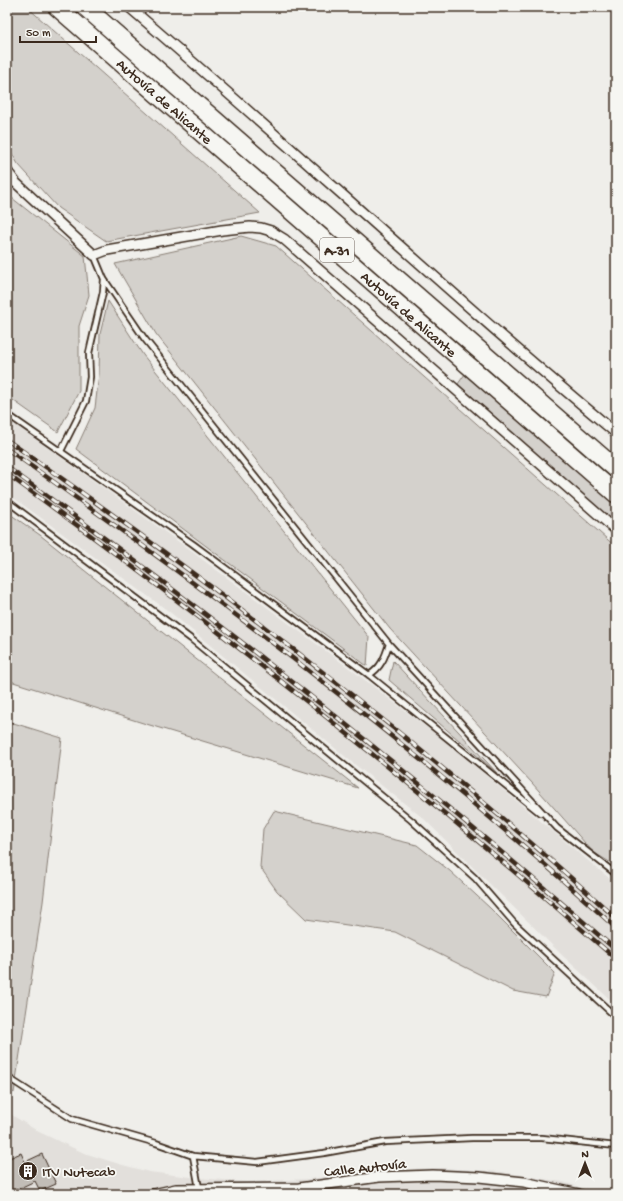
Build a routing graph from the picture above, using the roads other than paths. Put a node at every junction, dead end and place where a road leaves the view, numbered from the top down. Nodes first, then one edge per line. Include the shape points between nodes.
1 (57, 7) edge
2 (85, 7) edge
3 (129, 7) edge
4 (7, 171) edge
5 (94, 255) junction
6 (104, 279) junction
7 (7, 414) edge
8 (616, 433) edge
9 (61, 451) junction
10 (616, 469) edge
11 (616, 494) edge
12 (7, 501) edge
13 (616, 530) edge
14 (389, 644) junction
15 (369, 675) junction
16 (554, 825) junction
17 (616, 874) edge
18 (616, 1016) edge
19 (7, 1077) edge
20 (616, 1146) edge
21 (193, 1156) junction
22 (199, 1188) junction
23 (154, 1194) edge
24 (579, 1194) edge

1 - 11 highway, Autovía de Alicante / A-31
2 - 10 highway, Autovía de Alicante / A-31
3 - 8 street via 453,294
4 - 5 street via 16,183
5 - 6 lane
5 - 13 street via 107,250 222,230 250,227 271,231 284,239
6 - 9 lane via 89,353 90,377 86,401
6 - 14 lane via 144,338
7 - 9 lane
9 - 15 lane via 193,544
12 - 18 lane via 191,639 411,820 475,878 514,923
14 - 15 lane via 384,659 376,671
14 - 16 lane
15 - 16 lane
16 - 17 lane
19 - 21 lane via 72,1119
20 - 21 lane via 542,1138 472,1138 385,1142 257,1162
21 - 22 lane
22 - 23 street, Calle Autovía via 176,1189
22 - 24 street, Calle Autovía via 299,1188 379,1177 433,1175 524,1182

